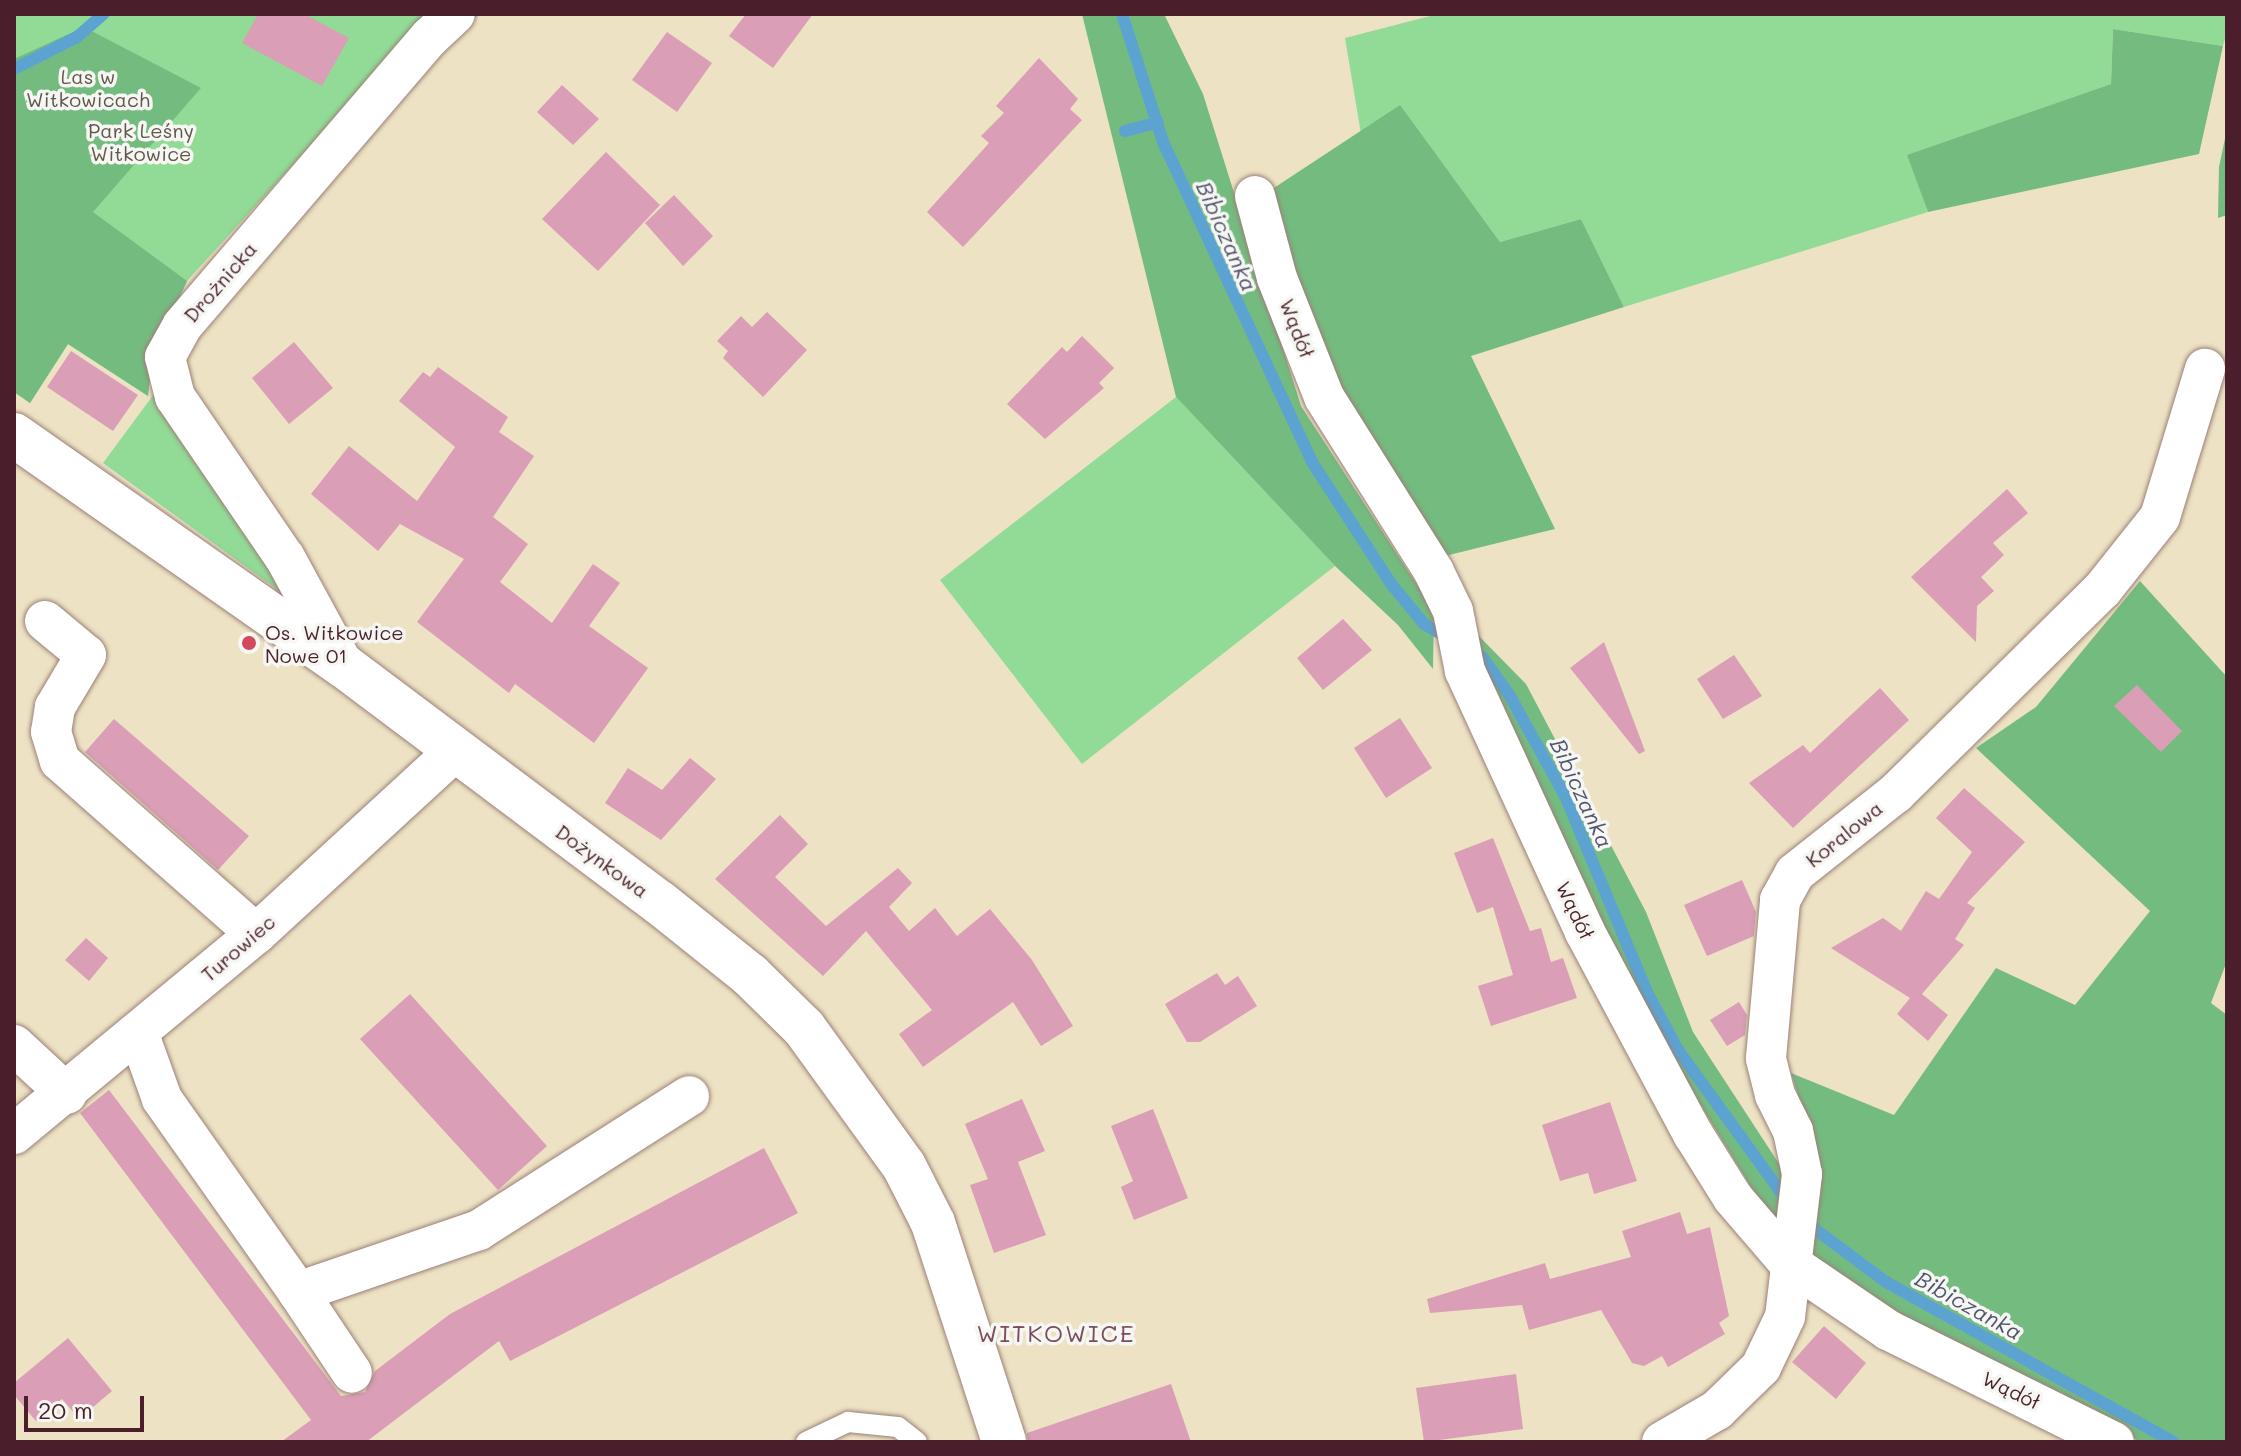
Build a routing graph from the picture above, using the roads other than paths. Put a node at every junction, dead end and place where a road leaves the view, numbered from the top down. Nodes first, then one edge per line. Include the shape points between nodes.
1 (455, 14) edge
2 (1255, 196) dead end
3 (2205, 369) dead end
4 (14, 435) edge
5 (45, 621) dead end
6 (344, 666) junction
7 (454, 752) junction
8 (256, 934) junction
9 (138, 1032) junction
10 (14, 1045) edge
11 (67, 1094) junction
12 (689, 1096) dead end
13 (14, 1134) edge
14 (1790, 1248) junction
15 (298, 1292) junction
16 (352, 1373) dead end
17 (806, 1442) edge
18 (917, 1442) edge
19 (1004, 1442) edge
20 (1662, 1442) edge
21 (2114, 1442) edge

1 - 6 street, Drożnicka via 182,326 165,357 175,397 285,558
2 - 14 street, Wądół via 1277,278 1324,397 1434,572 1453,611 1465,671 1633,1028 1733,1198
3 - 14 street, Koralowa via 2160,517 2102,590 1896,793 1795,873 1780,900 1766,1058 1775,1095 1793,1131 1802,1174
4 - 6 street, Dożynkowa
5 - 8 street via 86,655 55,707 51,732 60,761
6 - 7 street, Dożynkowa
7 - 8 street, Turowiec
7 - 19 street, Dożynkowa via 660,903 750,975 804,1028 904,1166 933,1223
8 - 9 street, Turowiec
9 - 11 street, Turowiec
9 - 15 street via 162,1099
10 - 11 street
11 - 13 street, Turowiec
12 - 15 street via 479,1230
14 - 20 street, Koralowa via 1785,1317 1761,1367 1717,1410
14 - 21 street, Wądół via 1888,1330
15 - 16 street
17 - 18 lane via 848,1422 898,1427

